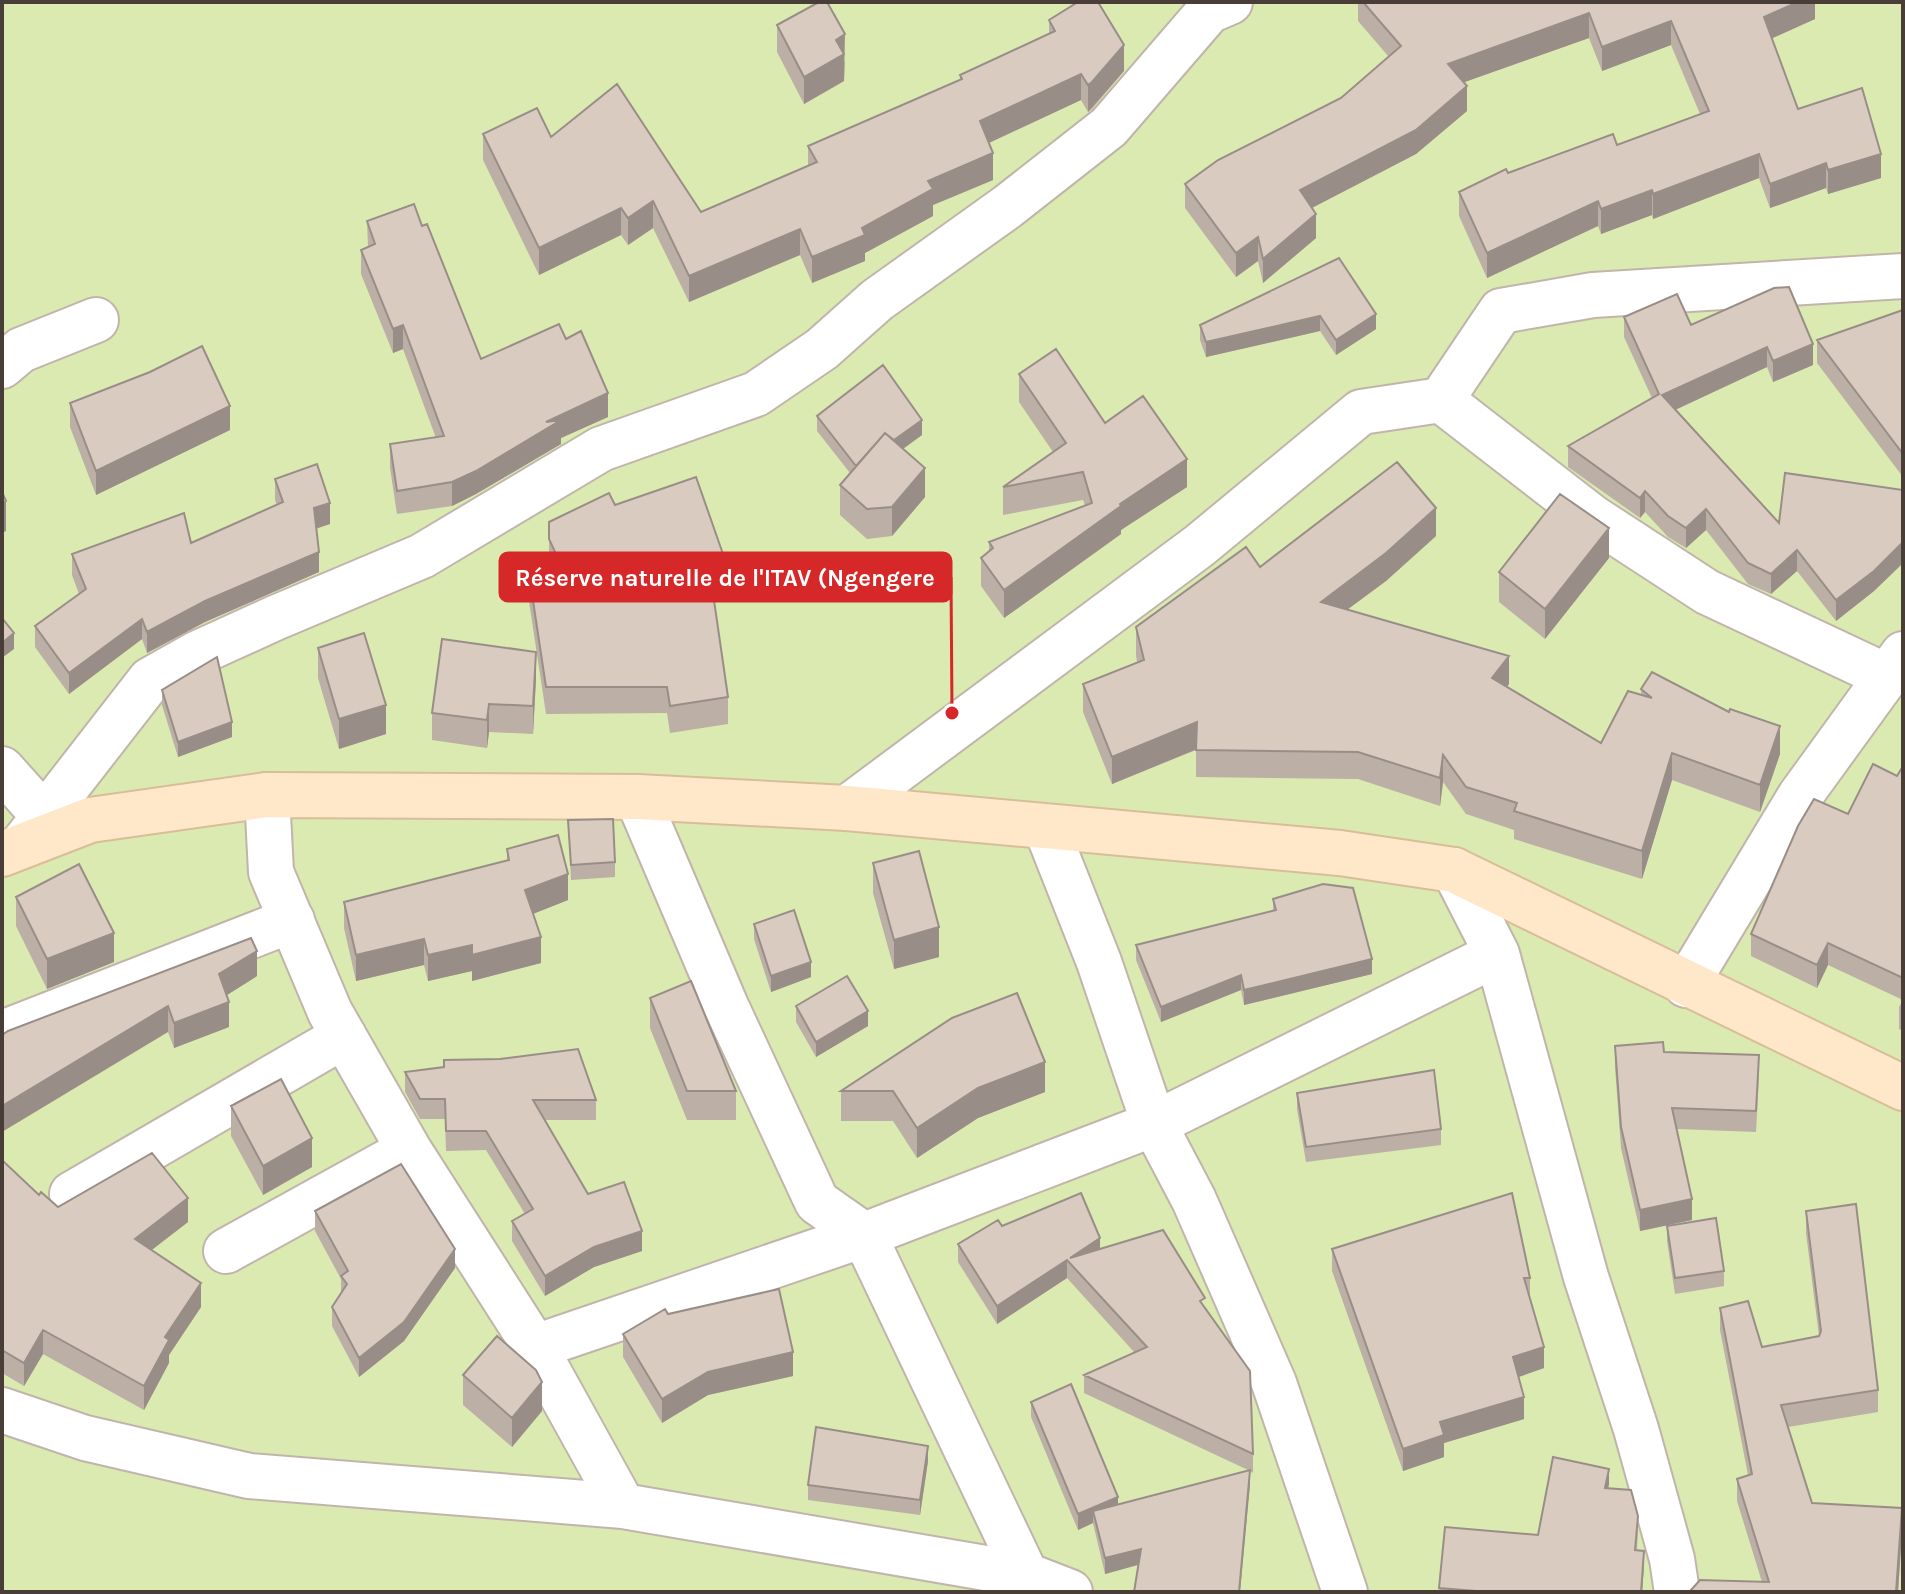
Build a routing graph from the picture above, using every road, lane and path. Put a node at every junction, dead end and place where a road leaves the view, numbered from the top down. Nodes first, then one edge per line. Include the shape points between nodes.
1 (1230, 2) edge
2 (1903, 276) edge
3 (96, 320) dead end
4 (2, 366) edge
5 (1441, 400) junction
6 (1894, 665) edge
7 (2, 769) edge
8 (267, 795) junction
9 (637, 797) junction
10 (847, 808) junction
11 (1046, 828) junction
12 (22, 839) edge
13 (1454, 870) junction
14 (292, 920) junction
15 (1497, 954) junction
16 (1686, 985) junction
17 (2, 1033) edge
18 (344, 1036) junction
19 (1902, 1091) edge
20 (1154, 1124) junction
21 (409, 1150) junction
22 (72, 1194) dead end
23 (864, 1235) junction
24 (226, 1251) dead end
25 (535, 1347) junction
26 (2, 1410) edge
27 (623, 1506) junction
28 (1032, 1583) edge
29 (1070, 1592) edge
30 (1345, 1592) edge
31 (1677, 1592) edge

1 - 12 street via 1209,11 1109,127 756,394 601,449 422,556 262,623 150,680
2 - 5 street via 1593,295 1501,311
3 - 4 street via 21,350
5 - 6 street via 1592,517 1707,592
5 - 10 street via 1361,412 1199,546
6 - 16 street via 1800,796
7 - 12 street
8 - 9 street
8 - 12 street via 90,820
8 - 14 street via 271,872
9 - 10 street
9 - 23 street via 817,1202
10 - 11 street
11 - 13 street via 1305,849
11 - 20 street
13 - 15 street
13 - 16 street
14 - 17 street
14 - 18 street
15 - 20 street
15 - 31 street via 1586,1277 1636,1429
16 - 19 street
18 - 21 street
18 - 22 street
20 - 23 street
20 - 30 street via 1194,1200 1274,1383
21 - 24 street
21 - 25 street
23 - 25 street
23 - 28 street
25 - 27 street
26 - 27 street via 85,1438 249,1476
27 - 28 street
28 - 29 street

